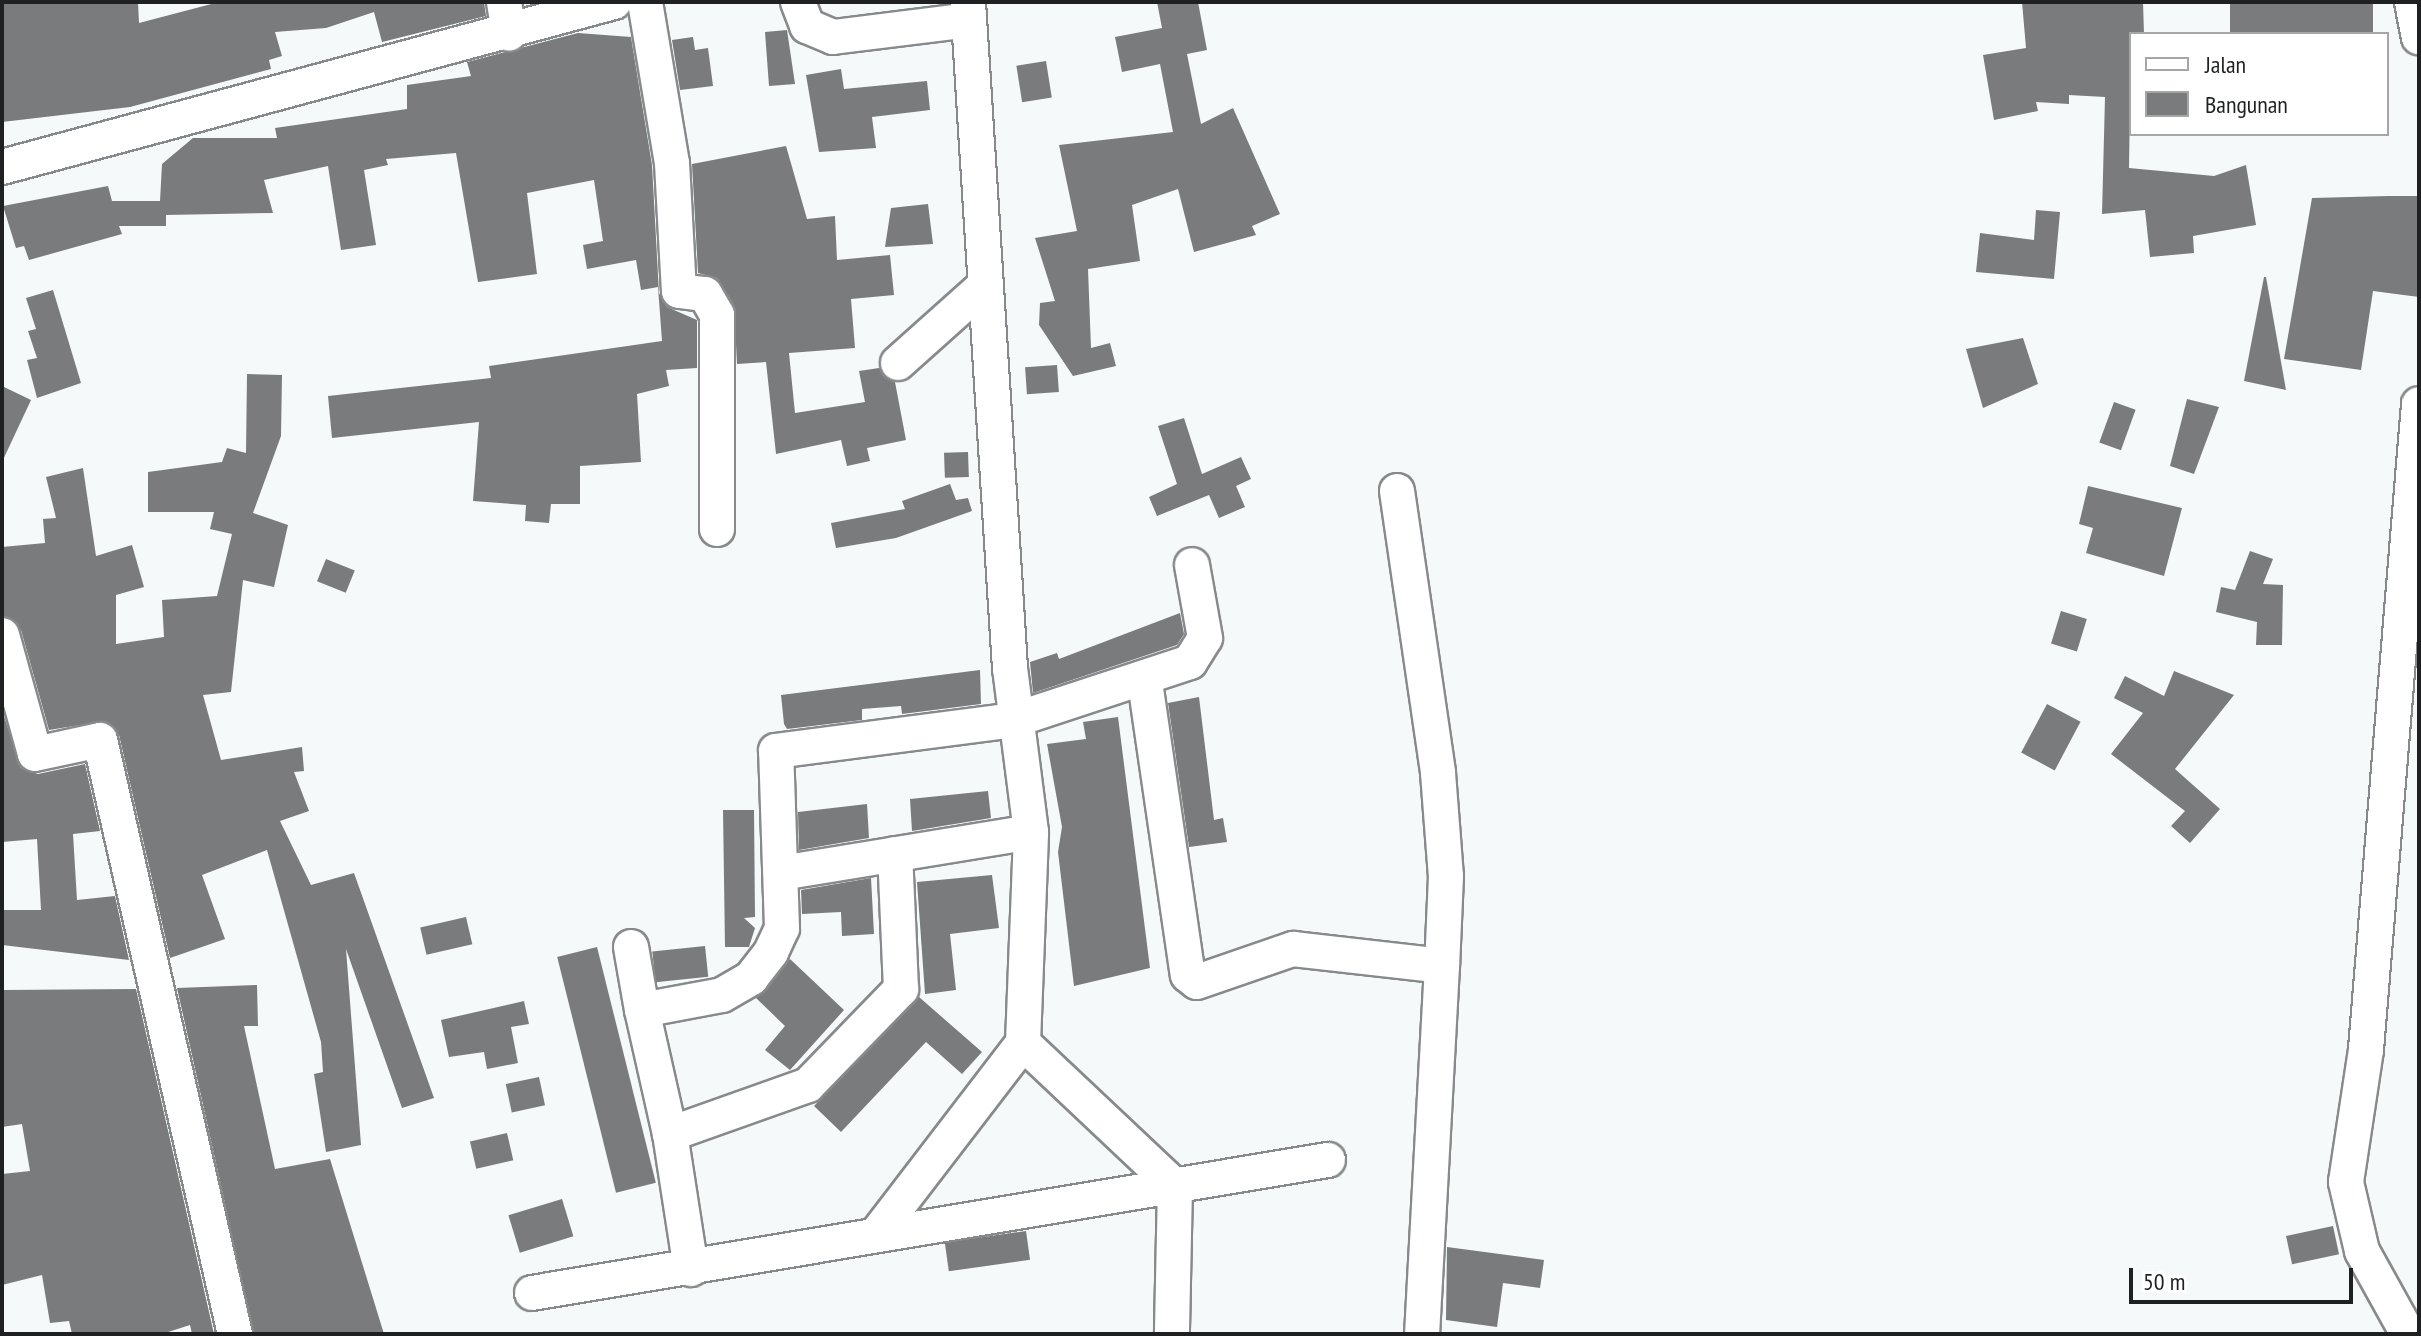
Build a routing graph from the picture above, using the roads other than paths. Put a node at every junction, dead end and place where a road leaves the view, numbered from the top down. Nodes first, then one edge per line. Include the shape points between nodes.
1 (614, 2) edge
2 (645, 2) edge
3 (798, 2) edge
4 (2412, 2) edge
5 (969, 11) edge
6 (506, 18) edge
7 (2419, 37) edge
8 (2, 167) edge
9 (982, 288) junction
10 (898, 363) dead end
11 (2419, 404) edge
12 (1397, 491) dead end
13 (717, 529) dead end
14 (1192, 565) dead end
15 (2, 635) edge
16 (1145, 682) junction
17 (1014, 720) junction
18 (1031, 832) junction
19 (895, 854) junction
20 (781, 873) junction
21 (631, 947) dead end
22 (1442, 966) junction
23 (642, 1010) junction
24 (1023, 1043) junction
25 (670, 1134) junction
26 (1328, 1160) dead end
27 (1175, 1186) junction
28 (878, 1232) junction
29 (691, 1269) junction
30 (532, 1293) dead end
31 (235, 1334) edge
32 (1172, 1334) edge
33 (1422, 1334) edge
34 (2408, 1334) edge

1 - 6 street
2 - 13 street via 672,163 679,291 705,294 717,315
3 - 5 street via 807,26 833,37
4 - 7 street
5 - 9 street
6 - 8 street
9 - 10 street
9 - 17 street
11 - 34 street via 2368,1033 2346,1182 2362,1251
12 - 22 street via 1438,773 1446,876
14 - 16 street via 1205,638 1190,662
15 - 31 street via 35,754 100,740
16 - 17 street
16 - 22 street via 1188,975 1197,982 1293,949
17 - 18 street
17 - 20 street via 781,747 774,756
18 - 19 street
18 - 24 street
19 - 20 street
19 - 25 street via 901,989 833,1064 788,1097
20 - 23 street via 782,928 751,978 722,995
21 - 23 street
22 - 33 street
23 - 25 street
24 - 27 street
24 - 28 street
25 - 29 street
26 - 27 street
27 - 28 street
27 - 32 street
28 - 29 street
29 - 30 street

